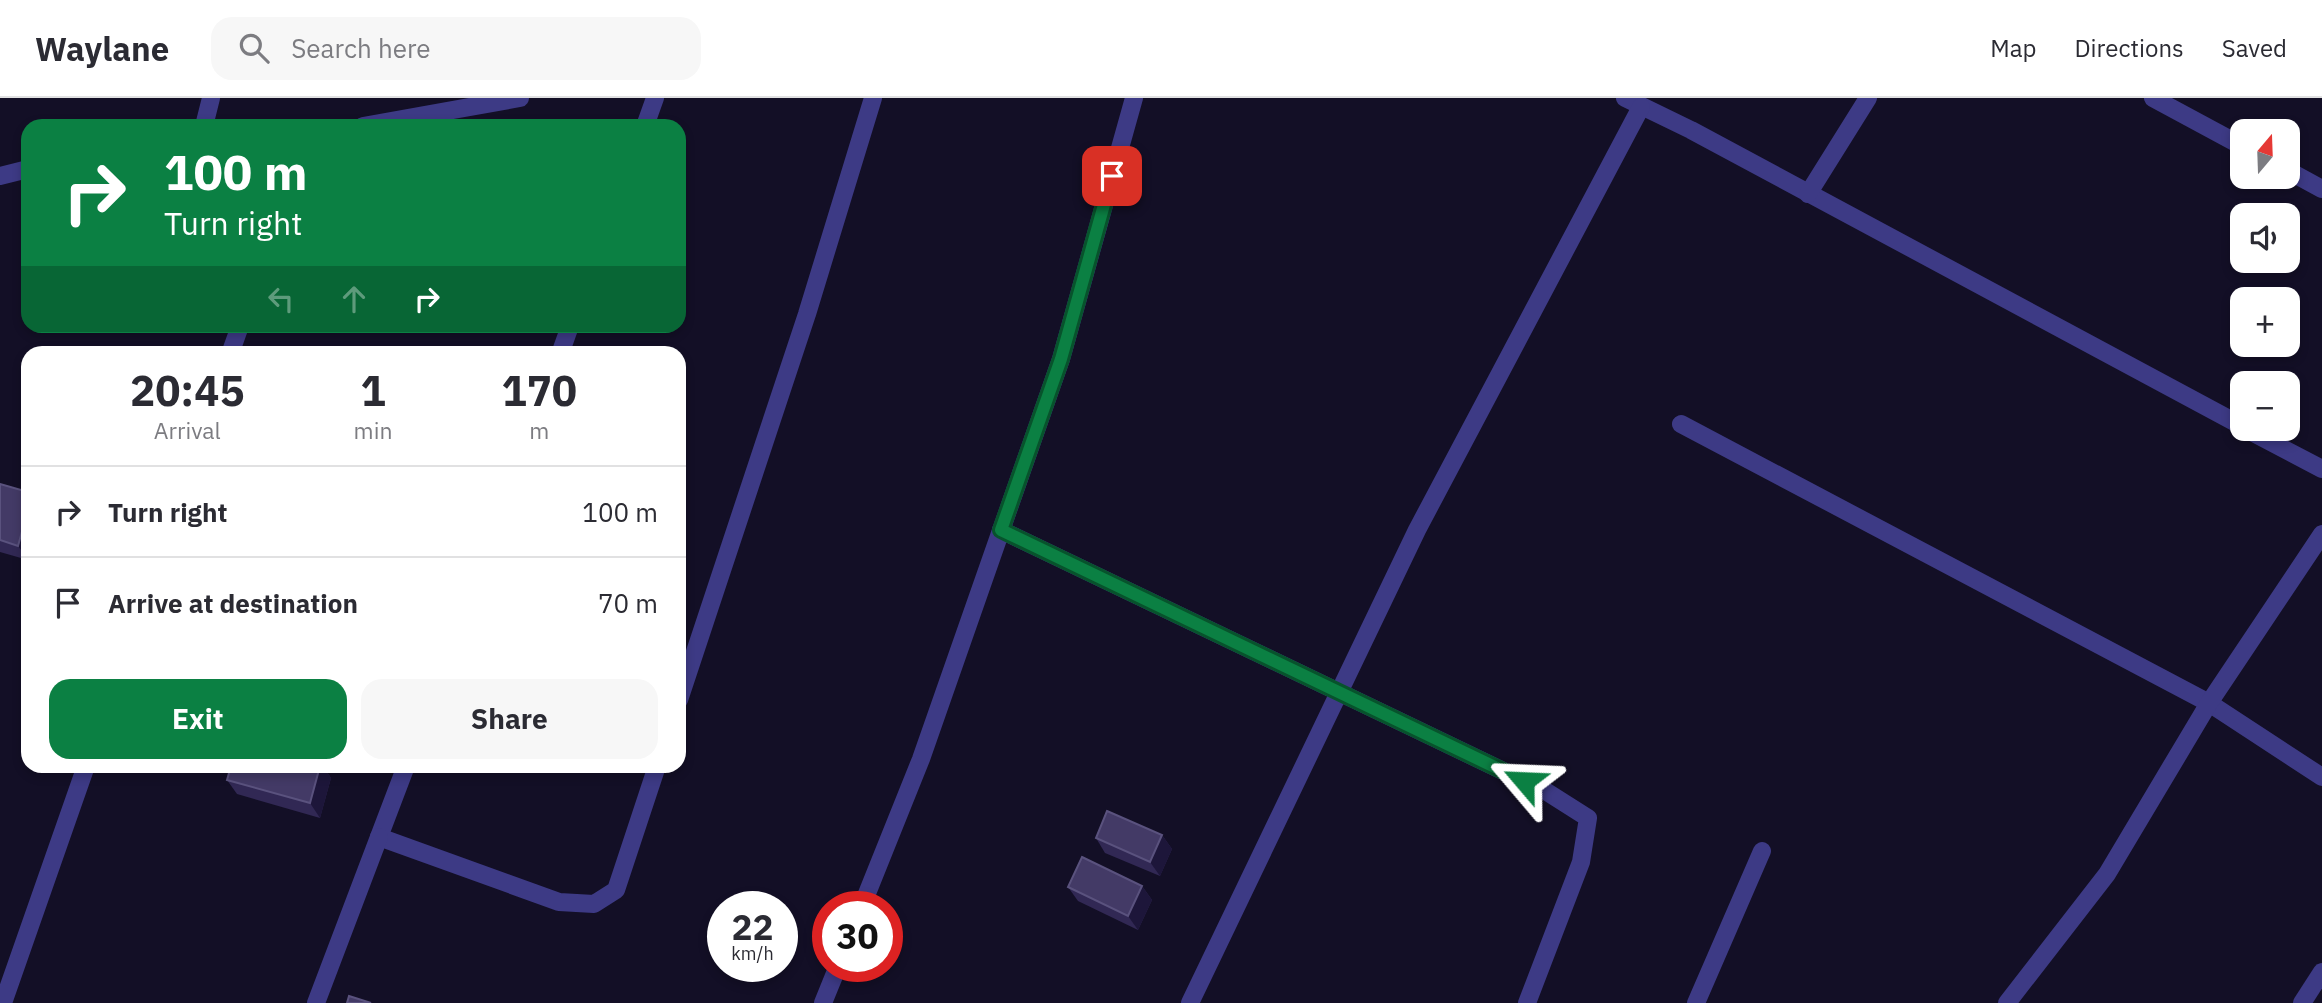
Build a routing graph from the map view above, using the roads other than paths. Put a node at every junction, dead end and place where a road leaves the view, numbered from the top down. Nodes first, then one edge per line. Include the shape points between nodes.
1 (211, 98) edge
2 (520, 98) edge
3 (655, 98) edge
4 (873, 98) edge
5 (1133, 98) edge
6 (1625, 98) edge
7 (1868, 98) edge
8 (2153, 98) edge
9 (1640, 107) junction
10 (206, 119) edge
11 (402, 119) edge
12 (648, 119) edge
13 (2230, 140) edge
14 (21, 171) edge
15 (0, 176) edge
16 (2300, 177) edge
17 (2322, 189) edge
18 (1808, 194) junction
19 (2230, 420) edge
20 (1681, 424) dead end
21 (2269, 441) edge
22 (2322, 469) edge
23 (1001, 530) junction
24 (2322, 534) edge
25 (686, 679) edge
26 (1338, 692) junction
27 (2209, 703) junction
28 (84, 773) edge
29 (403, 773) edge
30 (655, 773) edge
31 (2322, 777) edge
32 (379, 837) junction
33 (1762, 851) dead end
34 (868, 891) edge
35 (2322, 972) edge
36 (832, 982) edge
37 (3, 1003) edge
38 (316, 1003) edge
39 (823, 1003) edge
40 (1190, 1003) edge
41 (1527, 1003) edge
42 (1696, 1003) edge
43 (2007, 1003) edge
44 (2302, 1003) edge

1 - 10 street
2 - 11 street
3 - 12 street
4 - 25 street
5 - 23 street via 1061,359
6 - 9 street
7 - 18 street
8 - 13 street
9 - 18 street
9 - 26 street via 1417,530
14 - 15 street
16 - 17 street
18 - 19 street
20 - 27 street
21 - 22 street
23 - 26 street
23 - 34 street via 921,759
24 - 27 street
26 - 40 street
26 - 41 street via 1547,792 1588,818 1581,862
27 - 31 street
27 - 43 street via 2107,874
28 - 37 street
29 - 32 street
30 - 32 street via 616,890 594,904 559,902
32 - 38 street
33 - 42 street
35 - 44 street
36 - 39 street

